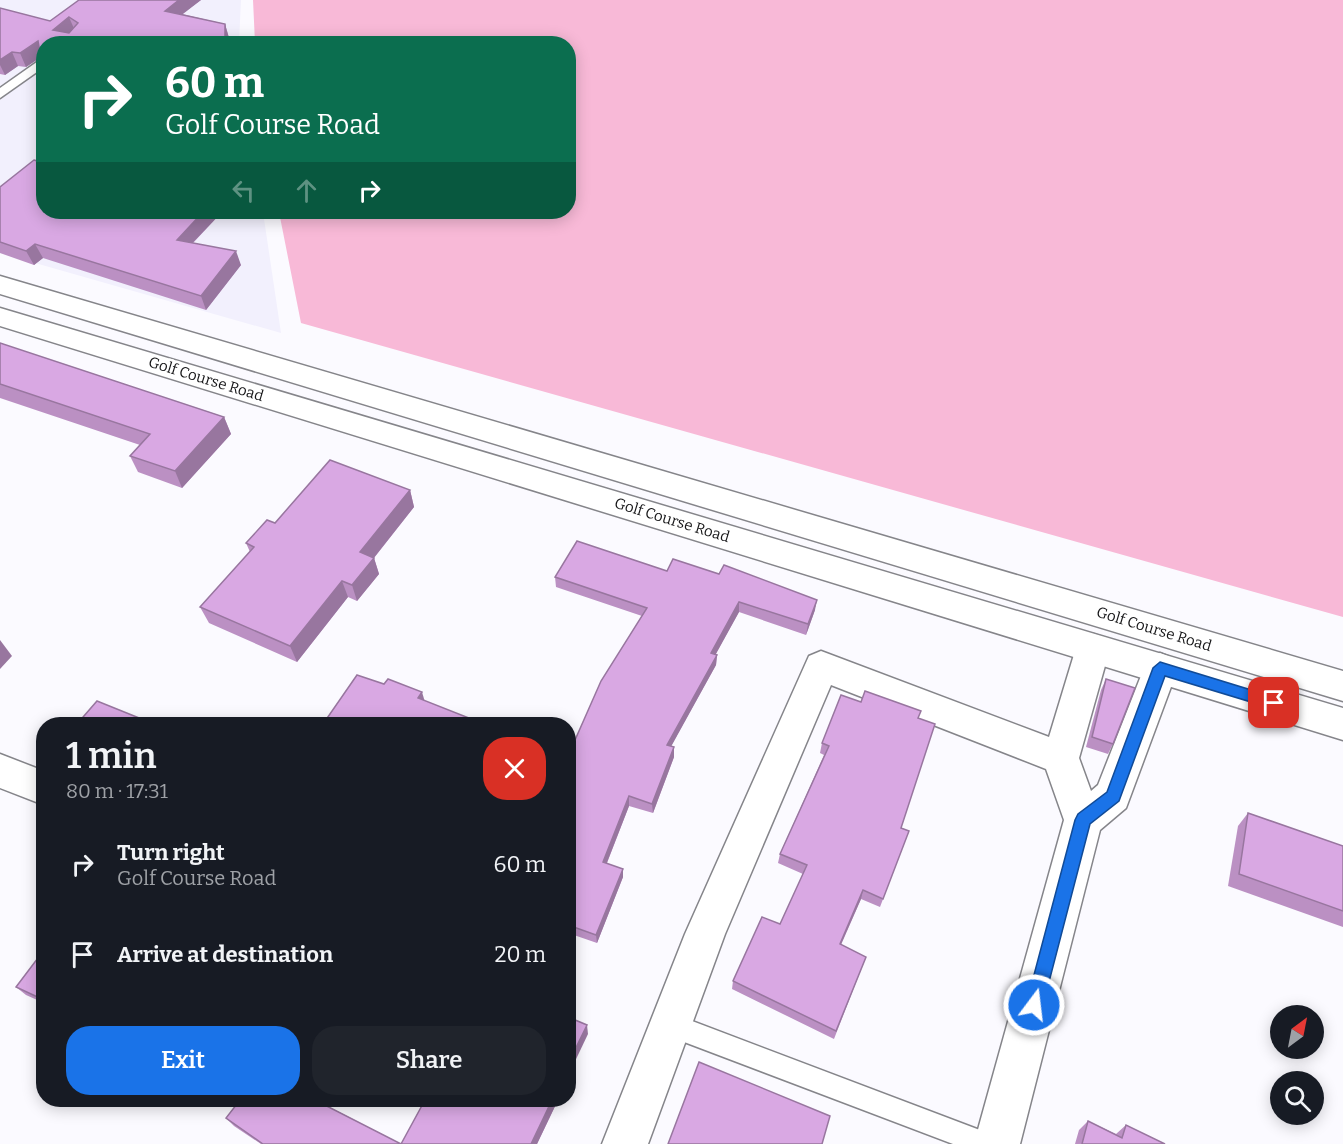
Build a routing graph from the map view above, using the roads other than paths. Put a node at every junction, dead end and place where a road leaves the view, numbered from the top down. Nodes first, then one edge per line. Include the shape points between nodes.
1 (36, 67) edge
2 (0, 94) edge
3 (0, 285) edge
4 (0, 316) edge
5 (1093, 648) junction
6 (1160, 668) junction
7 (1343, 686) edge
8 (1343, 724) edge
9 (1061, 758) junction
10 (0, 771) edge
11 (36, 785) edge
12 (1083, 820) junction
13 (671, 1025) junction
14 (625, 1144) edge
15 (985, 1144) edge
16 (997, 1144) edge

1 - 2 lane
3 - 7 street, Golf Course Road
4 - 5 street, Golf Course Road
5 - 6 street, Golf Course Road
5 - 9 street
6 - 8 street, Golf Course Road
6 - 12 street via 1113,796
9 - 12 street
9 - 13 street via 821,666 705,934
10 - 11 street
12 - 16 street
13 - 14 street
13 - 15 lane

